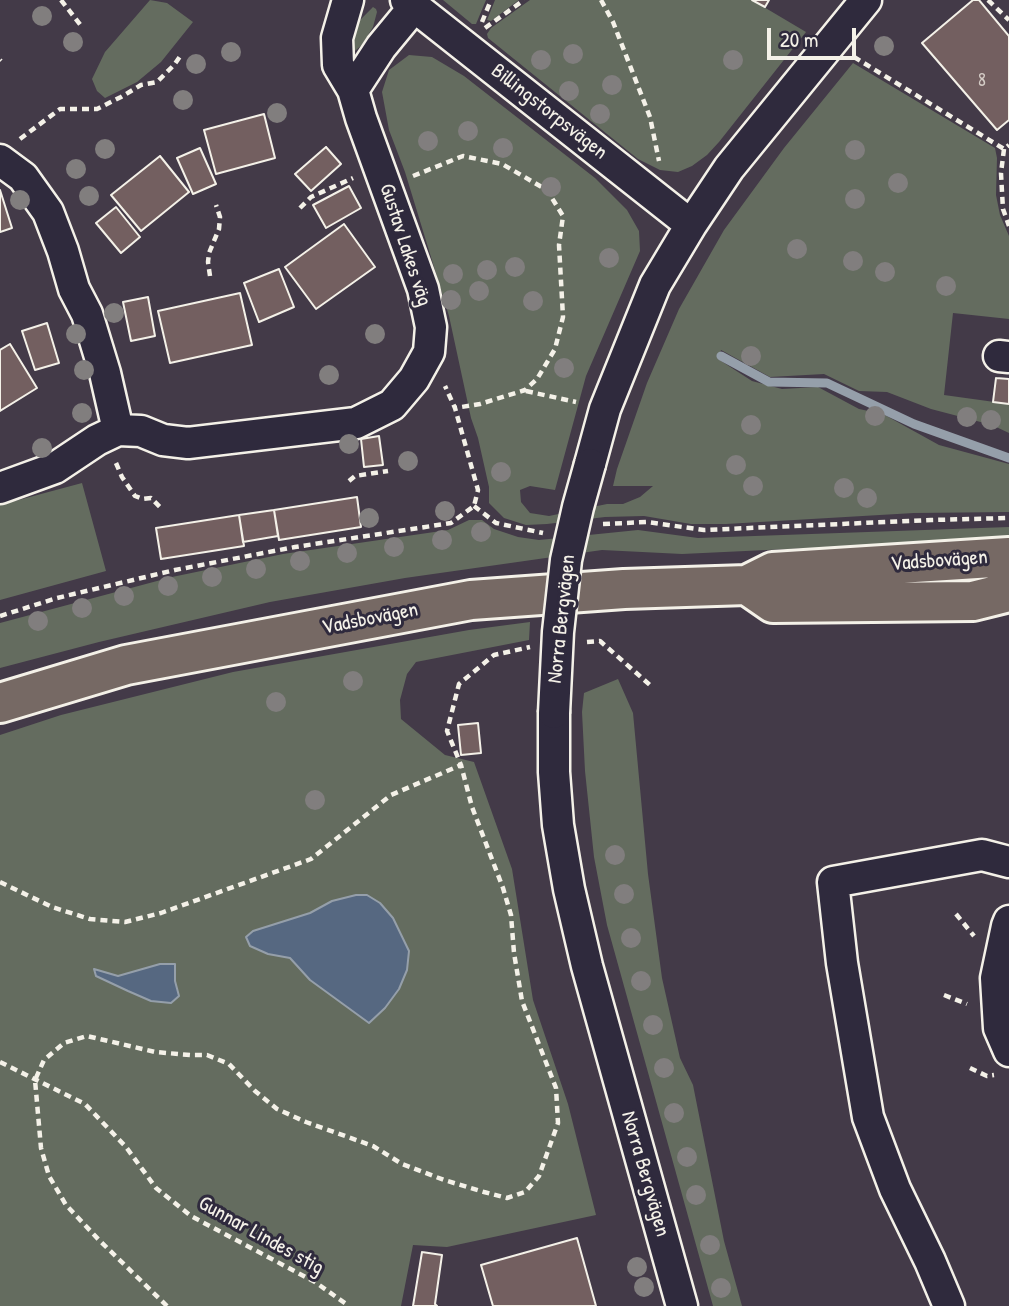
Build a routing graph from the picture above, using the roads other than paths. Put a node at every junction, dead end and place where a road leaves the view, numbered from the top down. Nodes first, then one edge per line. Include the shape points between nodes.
1 (348, 0) edge
2 (866, 0) edge
3 (410, 4) edge
4 (354, 90) junction
5 (8, 151) edge
6 (691, 225) junction
7 (111, 433) junction
8 (0, 488) edge
9 (1009, 556) edge
10 (747, 585) junction
11 (991, 597) edge
12 (1009, 617) edge
13 (0, 703) edge
14 (1009, 862) edge
15 (1009, 921) edge
16 (1004, 1063) edge
17 (681, 1306) edge
18 (949, 1306) edge

1 - 4 street, Gustav Lakes väg via 337,38 338,65
2 - 6 street, Norra Bergvägen via 729,168
3 - 4 street
3 - 6 street, Billingstorpsvägen
4 - 7 street, Gustav Lakes väg via 423,289 429,352 414,379 392,405 356,423 188,443 141,431
5 - 7 street via 48,212 87,314 111,395
6 - 17 street, Norra Bergvägen, bridge via 655,285 605,409 566,560 554,713 558,825 569,889
7 - 8 street via 55,468
9 - 10 main road, Vadsbovägen via 773,572
10 - 11 main road, Vadsbovägen via 774,603
10 - 13 main road, Vadsbovägen via 471,600 126,665
11 - 12 main road, Vadsbovägen
14 - 18 street via 982,855 833,881 868,1117 895,1189
15 - 16 street via 996,978

